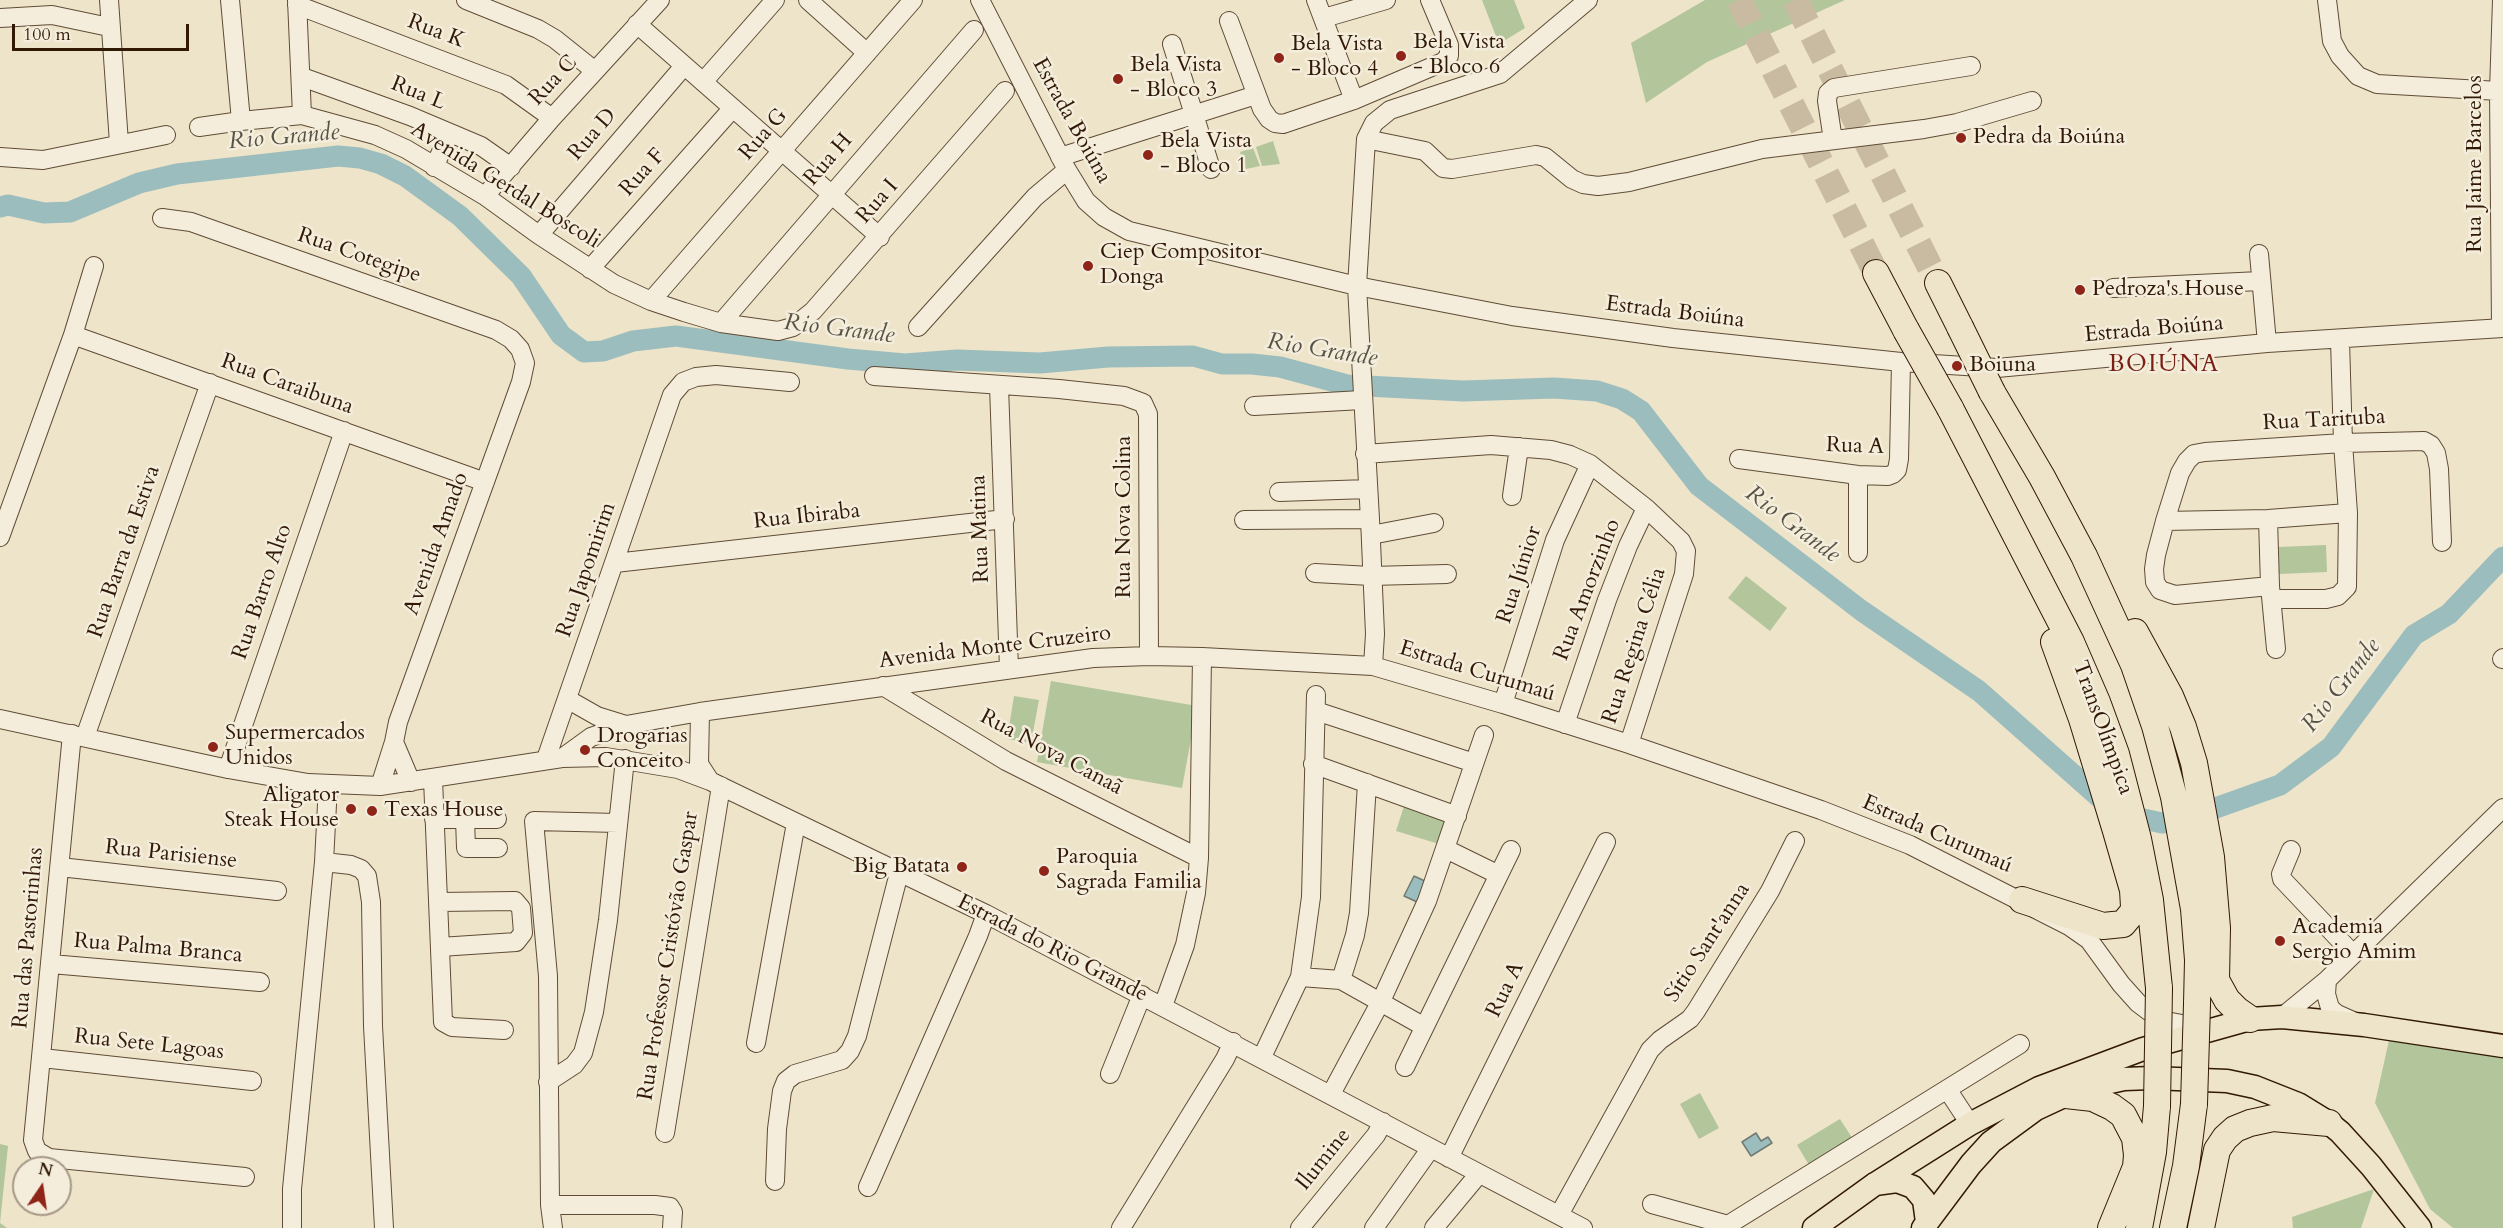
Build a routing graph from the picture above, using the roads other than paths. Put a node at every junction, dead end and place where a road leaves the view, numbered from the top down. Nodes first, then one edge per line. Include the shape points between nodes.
1 (109, 0) edge
2 (230, 0) edge
3 (465, 0) edge
4 (660, 0) edge
5 (775, 0) edge
6 (808, 0) edge
7 (913, 0) edge
8 (980, 0) edge
9 (1316, 0) edge
10 (1386, 0) edge
11 (1430, 0) edge
12 (1588, 0) edge
13 (2327, 0) edge
14 (2502, 0) edge
15 (297, 2) edge
16 (0, 18) edge
17 (1324, 18) junction
18 (1229, 21) dead end
19 (637, 24) junction
20 (109, 27) junction
21 (974, 30) dead end
22 (1172, 44) dead end
23 (867, 52) junction
24 (684, 66) junction
25 (1971, 66) dead end
26 (595, 71) junction
27 (302, 77) junction
28 (703, 82) junction
29 (1005, 91) dead end
30 (2499, 91) junction
31 (1256, 94) junction
32 (1354, 100) junction
33 (2032, 101) dead end
34 (732, 109) junction
35 (1194, 115) junction
36 (302, 116) junction
37 (552, 117) junction
38 (241, 121) junction
39 (199, 127) dead end
40 (450, 133) junction
41 (166, 135) dead end
42 (1366, 139) junction
43 (1833, 140) junction
44 (120, 143) junction
45 (781, 152) junction
46 (0, 157) edge
47 (1064, 164) junction
48 (434, 167) junction
49 (511, 167) junction
50 (1211, 169) dead end
51 (831, 195) junction
52 (485, 196) junction
53 (162, 218) dead end
54 (539, 235) junction
55 (880, 237) junction
56 (2259, 254) dead end
57 (94, 266) dead end
58 (590, 268) junction
59 (1876, 273) tunnel mouth
60 (2260, 281) junction
61 (1938, 284) tunnel mouth
62 (1357, 286) junction
63 (2113, 288) dead end
64 (651, 301) junction
65 (722, 323) junction
66 (918, 327) dead end
67 (2502, 328) edge
68 (778, 331) joint
69 (73, 334) junction
70 (2340, 340) junction
71 (2267, 343) junction
72 (1901, 362) junction
73 (525, 363) joint
74 (874, 376) dead end
75 (790, 382) dead end
76 (210, 383) junction
77 (999, 386) junction
78 (1362, 397) junction
79 (1254, 406) dead end
80 (344, 431) junction
81 (2018, 436) junction
82 (2343, 443) junction
83 (1519, 447) junction
84 (1365, 454) junction
85 (1739, 459) dead end
86 (1590, 464) junction
87 (1858, 475) junction
88 (485, 482) junction
89 (1368, 489) junction
90 (1279, 492) dead end
91 (1512, 496) dead end
92 (1646, 508) junction
93 (2348, 513) junction
94 (1005, 519) junction
95 (2268, 519) junction
96 (1244, 520) dead end
97 (2165, 521) junction
98 (1434, 524) dead end
99 (1370, 527) junction
100 (0, 537) edge
101 (2016, 539) junction
102 (2442, 542) dead end
103 (1858, 553) dead end
104 (615, 563) junction
105 (1315, 573) dead end
106 (1447, 574) dead end
107 (1371, 576) junction
108 (2272, 593) junction
109 (2277, 649) dead end
110 (1149, 656) junction
111 (1202, 657) junction
112 (1373, 666) junction
113 (1009, 669) junction
114 (882, 686) junction
115 (567, 699) junction
116 (1503, 704) junction
117 (700, 711) junction
118 (0, 720) edge
119 (1565, 724) junction
120 (626, 725) junction
121 (1484, 735) dead end
122 (79, 736) junction
123 (394, 742) junction
124 (1629, 744) junction
125 (554, 759) junction
126 (625, 759) junction
127 (1474, 763) junction
128 (1314, 764) junction
129 (228, 769) junction
130 (694, 769) junction
131 (433, 779) junction
132 (411, 782) junction
133 (716, 783) junction
134 (1367, 783) junction
135 (328, 785) junction
136 (380, 786) junction
137 (2503, 808) edge
138 (1456, 816) junction
139 (434, 819) junction
140 (465, 819) junction
141 (496, 819) dead end
142 (796, 823) junction
143 (618, 824) junction
144 (2127, 835) junction
145 (1795, 841) dead end
146 (1606, 842) dead end
147 (498, 848) dead end
148 (1446, 849) junction
149 (1511, 849) dead end
150 (2291, 850) dead end
151 (1199, 858) junction
152 (324, 862) junction
153 (60, 867) junction
154 (899, 873) junction
155 (1499, 875) junction
156 (277, 891) dead end
157 (2022, 900) junction
158 (439, 902) junction
159 (986, 914) junction
160 (440, 947) junction
161 (2353, 954) junction
162 (51, 964) junction
163 (1300, 977) junction
164 (1341, 980) junction
165 (2327, 980) junction
166 (260, 982) dead end
167 (1142, 995) junction
168 (1381, 1001) junction
169 (1163, 1006) junction
170 (2282, 1017) junction
171 (2250, 1019) junction
172 (2364, 1025) junction
173 (1423, 1026) junction
174 (504, 1030) dead end
175 (2210, 1030) junction
176 (1233, 1042) junction
177 (756, 1043) dead end
178 (2020, 1044) dead end
179 (2503, 1046) edge
180 (1262, 1057) junction
181 (42, 1058) junction
182 (1405, 1067) dead end
183 (1110, 1074) dead end
184 (252, 1081) dead end
185 (548, 1082) junction
186 (1947, 1089) junction
187 (1331, 1094) junction
188 (2066, 1095) junction
189 (1383, 1122) junction
190 (2329, 1123) junction
191 (1970, 1124) junction
192 (665, 1133) dead end
193 (1431, 1148) junction
194 (1449, 1158) junction
195 (1478, 1174) junction
196 (245, 1177) dead end
197 (775, 1181) dead end
198 (1875, 1184) junction
199 (868, 1187) dead end
200 (1652, 1204) dead end
201 (550, 1205) junction
202 (1559, 1215) junction
203 (2412, 1224) edge
204 (1925, 1225) edge
205 (1729, 1226) edge
206 (292, 1228) edge
207 (384, 1228) edge
208 (553, 1228) edge
209 (672, 1228) edge
210 (1121, 1228) edge
211 (1300, 1228) edge
212 (1374, 1228) edge
213 (1434, 1228) edge
214 (1583, 1228) edge
215 (1814, 1228) edge
216 (2111, 1228) edge
217 (2139, 1228) edge
218 (2173, 1228) edge
219 (2201, 1228) edge

1 - 20 street
2 - 38 street
3 - 26 street via 538,29
4 - 19 street, Rua C
5 - 28 street
6 - 23 street
7 - 23 street, Rua G
8 - 47 street, Estrada Boiúna
9 - 17 street
10 - 17 street
11 - 32 street via 1449,45 1449,56
12 - 42 street via 1500,74 1390,110 1374,123
13 - 30 street via 2332,41 2358,76 2377,84
14 - 30 street, Rua Jaime Barcelos
15 - 27 street
15 - 37 street, Rua K via 506,85
16 - 20 street via 52,15
17 - 32 street
18 - 31 street
19 - 24 street
19 - 26 street, Rua C
20 - 44 street
21 - 51 street, Rua H
22 - 35 street
23 - 45 street, Rua G
24 - 28 street
24 - 54 street, Rua D
25 - 43 street via 1834,88 1827,101
26 - 37 street, Rua C
27 - 36 street
27 - 40 street, Rua L
28 - 34 street
29 - 55 street, Rua I
30 - 67 street, Rua Jaime Barcelos
31 - 32 street via 1269,119 1283,124
31 - 35 street
33 - 43 street via 1957,123
34 - 45 street
34 - 58 street, Rua F
35 - 47 street
35 - 50 street
36 - 38 street, Avenida Gerdal Boscoli
36 - 48 street, Avenida Gerdal Boscoli via 375,135
37 - 49 street, Rua C
38 - 39 street, Avenida Gerdal Boscoli
40 - 48 street
40 - 49 street, Rua L via 481,146
41 - 44 street
42 - 43 street via 1425,151 1443,168 1452,170 1536,155 1555,164 1572,179 1598,186 1762,150
42 - 62 street, Estrada Curumaú
44 - 46 street via 43,160
45 - 51 street
45 - 64 street, Rua G
47 - 62 street, Estrada Boiúna via 1086,201 1129,231
47 - 66 street
48 - 52 street, Avenida Gerdal Boscoli
49 - 52 street, Rua C
51 - 55 street
51 - 65 street, Rua H
52 - 54 street, Avenida Gerdal Boscoli
53 - 73 street, Rua Cotegipe via 191,222 496,330 520,349
54 - 58 street, Avenida Gerdal Boscoli
55 - 68 street, Rua I via 813,311 793,327
56 - 60 street
57 - 69 street
58 - 64 street, Avenida Gerdal Boscoli
59 - 101 highway, TransOlímpica, bridge
60 - 63 street
60 - 71 street
61 - 81 highway, TransOlímpica, bridge
62 - 72 street, Estrada Boiúna via 1512,316
62 - 78 street, Estrada Curumaú
64 - 65 street, Avenida Gerdal Boscoli
65 - 68 street, Avenida Gerdal Boscoli
67 - 70 street, Estrada Boiúna
69 - 76 street, Rua Caraibuna
69 - 100 street
70 - 71 street, Estrada Boiúna
70 - 82 street
71 - 72 street, Estrada Boiúna via 1997,368
72 - 87 street, Rua A via 1897,470 1888,476
73 - 88 street, Avenida Amado
74 - 77 street
75 - 104 street, Rua Japomirim via 716,375 683,382 672,395
76 - 80 street, Rua Caraibuna
76 - 122 street, Rua Barra da Estiva
77 - 94 street, Rua Matina
77 - 110 street, Rua Nova Colina via 1124,396 1143,403 1148,414
78 - 79 street
78 - 84 street, Estrada Curumaú
80 - 88 street, Rua Caraibuna
80 - 129 street, Rua Barro Alto
81 - 171 highway via 2040,460 2170,696 2183,728 2201,796 2211,857 2217,928 2216,980 2236,1011
81 - 218 highway, TransOlímpica, bridge via 2085,556 2126,646 2155,726 2184,846 2194,909 2197,1004 2194,1104
82 - 93 street
82 - 97 street, Rua Tarituba via 2194,454 2180,473
82 - 102 street, Rua Tarituba via 2413,440 2431,445 2439,469
83 - 84 street via 1491,445
83 - 86 street via 1551,450
83 - 91 street
84 - 89 street, Estrada Curumaú
85 - 87 street, Rua A
86 - 92 street
86 - 116 street, Rua Júnior via 1555,540
87 - 103 street
88 - 123 street, Avenida Amado
89 - 90 street
89 - 99 street, Estrada Curumaú
92 - 119 street, Rua Amorzinho via 1607,600
92 - 124 street, Rua Regina Célia via 1681,541 1686,561
93 - 95 street
93 - 108 street, Rua Tarituba via 2347,587 2338,596 2326,599
94 - 104 street, Rua Ibiraba
94 - 113 street, Rua Matina
95 - 97 street
95 - 108 street
96 - 99 street
97 - 108 street, Rua Tarituba via 2154,569 2160,590 2175,595
98 - 99 street
99 - 107 street, Estrada Curumaú
101 - 144 highway via 2021,572 2056,649 2103,790
101 - 144 highway, TransOlímpica via 2041,582 2097,702 2128,796
104 - 115 street, Rua Japomirim
105 - 107 street
106 - 107 street
107 - 112 street, Estrada Curumaú
108 - 109 street
110 - 111 street, Avenida Monte Cruzeiro
110 - 113 street, Avenida Monte Cruzeiro via 1093,658
111 - 112 street, Avenida Monte Cruzeiro
111 - 151 street
112 - 116 street, Estrada Curumaú
113 - 114 street, Avenida Monte Cruzeiro
114 - 117 street, Avenida Monte Cruzeiro
114 - 151 street, Rua Nova Canaã via 1006,761
115 - 120 street, Avenida Monte Cruzeiro via 597,716
115 - 125 street, Rua Japomirim
116 - 119 street, Estrada Curumaú
117 - 120 street, Avenida Monte Cruzeiro
117 - 130 street
118 - 122 street
119 - 124 street, Estrada Curumaú
120 - 125 street, Avenida Monte Cruzeiro via 591,737
121 - 127 street
122 - 129 street
122 - 153 street, Rua das Pastorinhas
123 - 132 street
123 - 136 street, Avenida Amado
124 - 157 street, Estrada Curumaú via 1866,827 1948,862
125 - 126 street
125 - 131 street
126 - 130 street
126 - 143 street
127 - 128 street via 1316,703
127 - 138 street
128 - 134 street
128 - 163 street via 1311,897
129 - 135 street
130 - 133 street
131 - 132 street
131 - 139 street
132 - 136 street
133 - 142 street, Estrada do Rio Grande
133 - 192 street, Rua Professor Cristóvão Gaspar
134 - 138 street
134 - 164 street via 1359,913
135 - 136 street
135 - 152 street
137 - 161 street
138 - 148 street
139 - 140 street
139 - 158 street
140 - 141 street
140 - 147 street via 466,848
142 - 154 street, Estrada do Rio Grande
142 - 177 street
143 - 185 street via 594,1012 583,1053 574,1065
143 - 185 street via 534,821 545,928
144 - 157 highway via 2133,912 2123,924 2103,926
144 - 217 highway, TransOlímpica, bridge via 2150,900 2159,988 2157,1106
145 - 202 street, Sítio Sant'anna via 1770,891 1690,1020 1650,1050
146 - 194 street, Rua A
148 - 155 street
148 - 168 street
149 - 155 street
150 - 161 street via 2282,879
151 - 169 street via 1185,945
152 - 206 street via 292,1189
152 - 207 street via 351,865 367,876
153 - 156 street, Rua Parisiense
153 - 162 street, Rua das Pastorinhas
154 - 159 street, Estrada do Rio Grande
154 - 197 street via 850,1051 842,1060 795,1074 786,1081 777,1129
155 - 173 street
157 - 175 street, Estrada Curumaú via 2089,940 2121,984 2150,1012 2166,1021
158 - 160 street
158 - 160 street via 515,901 521,908 523,933 516,942
159 - 167 street, Estrada do Rio Grande
159 - 199 street
160 - 174 street via 443,1022 452,1027
161 - 165 street
162 - 166 street, Rua Palma Branca
162 - 181 street, Rua das Pastorinhas
163 - 164 street
163 - 180 street
164 - 168 street
165 - 170 street
165 - 172 street via 2330,1008
167 - 169 street, Estrada do Rio Grande
167 - 183 street
168 - 173 street
168 - 187 street
169 - 176 street, Estrada do Rio Grande
170 - 171 main road
170 - 172 main road
171 - 175 main road
172 - 179 main road
173 - 182 street
175 - 191 main road via 2090,1068 2039,1088
176 - 180 street, Estrada do Rio Grande
176 - 210 street
178 - 186 street
180 - 187 street, Estrada do Rio Grande
181 - 184 street, Rua Sete Lagoas
181 - 196 street, Rua das Pastorinhas via 33,1140 37,1151 49,1158
185 - 201 street
186 - 191 street
186 - 205 street
187 - 189 street, Estrada do Rio Grande
188 - 190 main road via 2124,1079 2227,1081 2274,1094
188 - 204 main road via 2036,1109 1991,1142
188 - 216 highway via 2093,1098 2112,1107 2122,1115 2135,1138 2136,1167
189 - 193 street, Estrada do Rio Grande
189 - 211 street, Ilumine
190 - 203 main road via 2371,1166
190 - 219 highway via 2273,1118 2250,1123 2225,1138 2215,1157
191 - 198 main road
193 - 194 street, Estrada do Rio Grande
193 - 212 street
194 - 195 street, Estrada do Rio Grande
195 - 202 street, Estrada do Rio Grande
195 - 213 street
198 - 204 main road via 1897,1182 1912,1187 1924,1200
198 - 215 main road
200 - 205 street
201 - 208 street
201 - 209 street via 669,1207 673,1212
202 - 214 street, Estrada do Rio Grande

